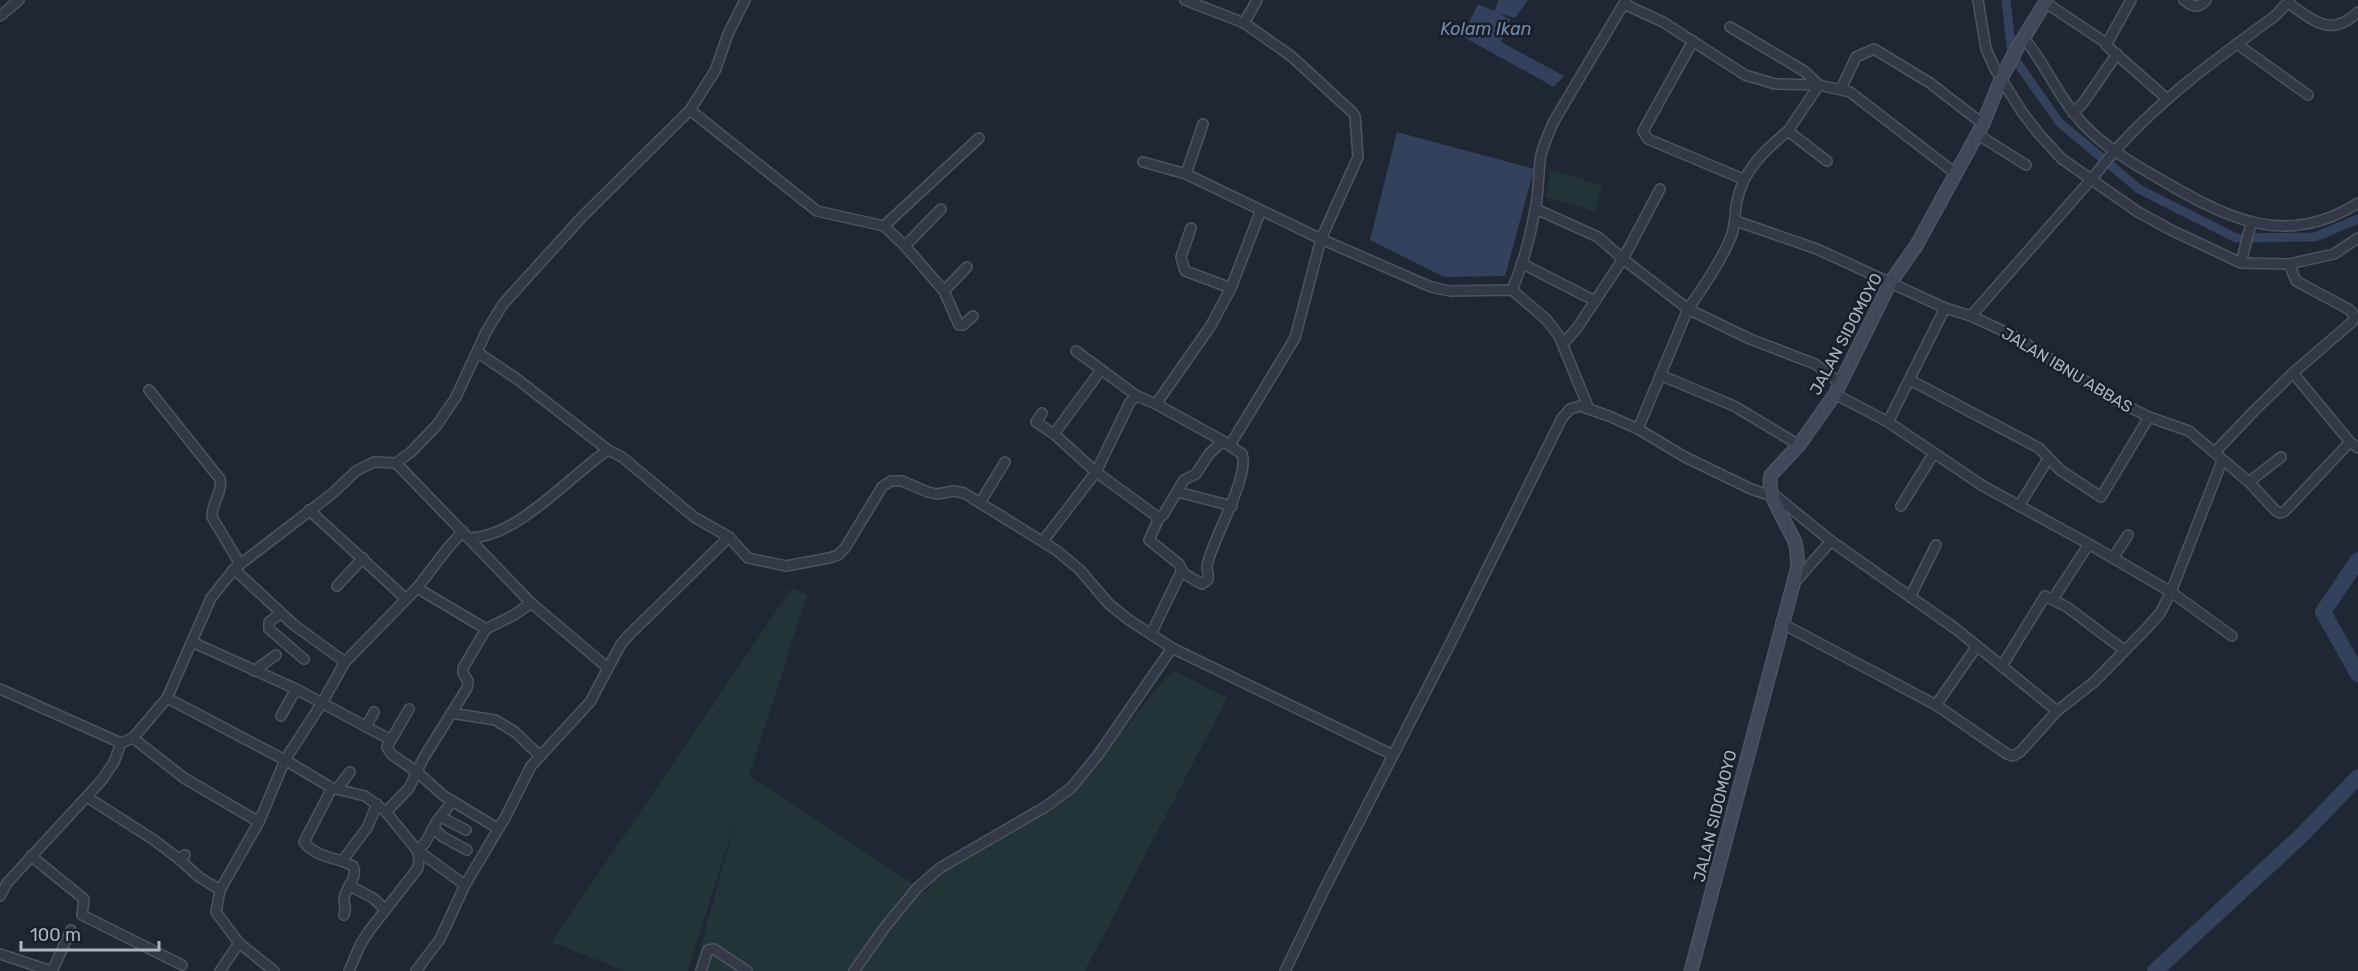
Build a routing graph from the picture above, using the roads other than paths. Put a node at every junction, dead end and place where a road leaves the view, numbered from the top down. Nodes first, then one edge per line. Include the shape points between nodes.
1 (19, 0) edge
2 (745, 0) edge
3 (1185, 0) edge
4 (1257, 0) edge
5 (1978, 0) edge
6 (2130, 0) edge
7 (2184, 0) edge
8 (2206, 0) edge
9 (2047, 1) edge
10 (1625, 2) edge
11 (2289, 2) edge
12 (2358, 12) edge
13 (0, 16) edge
14 (1244, 23) junction
15 (1730, 27) dead end
16 (1693, 41) junction
17 (2021, 43) junction
18 (2106, 43) junction
19 (2237, 44) junction
20 (2117, 54) junction
21 (2001, 79) junction
22 (1819, 85) junction
23 (1841, 89) junction
24 (2308, 95) dead end
25 (2166, 98) junction
26 (690, 110) junction
27 (2073, 113) junction
28 (1203, 123) dead end
29 (1980, 129) junction
30 (1788, 131) junction
31 (979, 138) dead end
32 (2113, 150) junction
33 (1827, 161) dead end
34 (1143, 162) dead end
35 (2026, 165) dead end
36 (1955, 173) junction
37 (1186, 174) junction
38 (2093, 177) junction
39 (1743, 179) junction
40 (1660, 189) dead end
41 (2358, 203) edge
42 (941, 209) dead end
43 (1536, 209) junction
44 (1262, 210) junction
45 (1736, 221) junction
46 (884, 226) junction
47 (1191, 228) dead end
48 (2249, 228) junction
49 (2358, 238) edge
50 (1321, 239) junction
51 (905, 246) junction
52 (1623, 259) junction
53 (2242, 259) junction
54 (1523, 264) junction
55 (2289, 264) junction
56 (967, 267) dead end
57 (1890, 283) junction
58 (1231, 288) junction
59 (1512, 290) junction
60 (944, 291) junction
61 (1595, 301) junction
62 (1945, 308) junction
63 (1688, 309) junction
64 (973, 316) dead end
65 (1971, 316) junction
66 (1563, 344) junction
67 (1076, 351) dead end
68 (477, 352) junction
69 (1101, 370) junction
70 (2293, 374) junction
71 (1660, 375) junction
72 (1910, 380) junction
73 (1838, 389) junction
74 (149, 390) dead end
75 (1137, 396) junction
76 (1155, 404) junction
77 (1589, 409) junction
78 (1041, 413) dead end
79 (2150, 417) junction
80 (1888, 422) junction
81 (1638, 429) junction
82 (1053, 434) junction
83 (1226, 443) junction
84 (2354, 445) edge
85 (1799, 446) junction
86 (608, 450) junction
87 (2216, 452) junction
88 (1934, 453) junction
89 (2281, 457) dead end
90 (2048, 459) junction
91 (2222, 461) junction
92 (1005, 462) dead end
93 (396, 463) junction
94 (1096, 472) junction
95 (2249, 482) junction
96 (1178, 492) junction
97 (1771, 495) junction
98 (980, 503) junction
99 (1232, 506) junction
100 (1901, 506) dead end
101 (2019, 506) junction
102 (309, 510) junction
103 (1159, 518) junction
104 (467, 535) junction
105 (2128, 536) dead end
106 (729, 537) junction
107 (1043, 541) junction
108 (1831, 541) junction
109 (2089, 544) junction
110 (1936, 545) dead end
111 (363, 558) junction
112 (2113, 558) junction
113 (237, 566) junction
114 (1181, 572) junction
115 (1793, 584) junction
116 (337, 586) dead end
117 (417, 588) junction
118 (2171, 592) junction
119 (1910, 597) junction
120 (405, 598) junction
121 (2053, 599) junction
122 (531, 603) junction
123 (281, 613) junction
124 (1781, 623) junction
125 (486, 629) junction
126 (1151, 634) junction
127 (2232, 636) dead end
128 (192, 642) junction
129 (1977, 646) junction
130 (1172, 648) junction
131 (2124, 650) junction
132 (276, 655) dead end
133 (304, 659) dead end
134 (345, 662) junction
135 (2001, 666) junction
136 (608, 668) junction
137 (254, 671) junction
138 (0, 689) edge
139 (296, 689) junction
140 (167, 698) junction
141 (322, 703) junction
142 (1936, 705) junction
143 (409, 709) dead end
144 (2057, 711) junction
145 (374, 712) dead end
146 (451, 713) junction
147 (281, 716) dead end
148 (366, 727) junction
149 (133, 738) junction
150 (389, 740) junction
151 (121, 743) junction
152 (539, 755) junction
153 (1393, 755) junction
154 (285, 760) junction
155 (350, 772) dead end
156 (417, 772) junction
157 (335, 788) junction
158 (87, 797) junction
159 (453, 802) junction
160 (377, 804) junction
161 (386, 812) junction
162 (435, 820) junction
163 (259, 822) junction
164 (497, 828) junction
165 (466, 830) dead end
166 (417, 850) junction
167 (467, 850) dead end
168 (31, 856) junction
169 (342, 861) junction
170 (465, 885) junction
171 (350, 886) junction
172 (220, 890) junction
173 (0, 896) edge
174 (385, 909) junction
175 (344, 915) dead end
176 (71, 930) dead end
177 (239, 943) junction
178 (0, 954) edge
179 (182, 965) dead end
180 (51, 971) edge
181 (220, 971) edge
182 (274, 971) edge
183 (349, 971) edge
184 (416, 971) edge
185 (701, 971) edge
186 (747, 971) edge
187 (854, 971) edge
188 (1285, 971) edge
189 (1691, 971) edge

1 - 13 street
2 - 26 street via 715,71
3 - 14 street
4 - 14 street
5 - 21 street via 1986,49
6 - 18 street
7 - 8 street via 2196,7
9 - 17 main road, JALAN SIDOMOYO
9 - 18 street
10 - 16 street
10 - 43 street via 1554,121 1542,154
11 - 12 street via 2326,26 2348,22
11 - 19 street
14 - 50 street via 1291,56 1354,116 1358,156
15 - 22 street via 1804,71
16 - 22 street via 1758,81
16 - 39 street via 1667,84 1644,135
17 - 21 main road, JALAN SIDOMOYO
17 - 27 street
18 - 20 street
19 - 24 street
19 - 25 street
20 - 25 street
20 - 27 street
21 - 29 main road, JALAN SIDOMOYO
21 - 38 street via 2039,134 2062,159
22 - 23 street
22 - 30 street
23 - 29 street via 1856,57 1874,48 1930,83
23 - 36 street
25 - 32 street
26 - 46 street via 817,211
26 - 68 street via 526,277 503,304
27 - 32 street
28 - 37 street
29 - 35 street
29 - 36 main road, JALAN SIDOMOYO
30 - 33 street
30 - 39 street via 1766,150
31 - 46 street
32 - 38 street
32 - 48 street
34 - 37 street
36 - 57 main road, JALAN SIDOMOYO via 1916,246
37 - 44 street
38 - 53 street via 2138,212
38 - 65 street
39 - 45 street
40 - 52 street
41 - 48 street via 2340,215 2309,223
42 - 51 street
43 - 52 street via 1598,237
43 - 54 street
44 - 50 street
44 - 58 street
45 - 57 street, JALAN IBNU ABBAS via 1817,249
45 - 63 street via 1723,255
46 - 51 street
47 - 58 street via 1181,256 1185,271
48 - 53 street
49 - 55 street via 2334,254
50 - 59 street via 1440,290
50 - 83 street via 1295,338
51 - 60 street
52 - 61 street
52 - 63 street
53 - 55 street
54 - 59 street
54 - 61 street
55 - 70 street via 2296,281 2355,316
56 - 60 street
57 - 62 street, JALAN IBNU ABBAS
57 - 73 main road, JALAN SIDOMOYO
58 - 76 street via 1205,336
59 - 66 street via 1548,320
60 - 64 street via 959,325
61 - 66 street
62 - 65 street, JALAN IBNU ABBAS
62 - 72 street
63 - 71 street
63 - 73 street via 1815,364
65 - 79 street, JALAN IBNU ABBAS via 2014,336 2096,390
66 - 77 street
67 - 69 street
68 - 86 street
68 - 93 street via 456,397 437,425
69 - 75 street
69 - 82 street
70 - 84 street
70 - 87 street
71 - 81 street
71 - 85 street via 1734,406
72 - 80 street
72 - 90 street via 2039,448
73 - 80 street
73 - 85 main road, JALAN SIDOMOYO
74 - 113 street via 220,479 212,517
75 - 76 street
75 - 94 street via 1130,402
76 - 83 street
77 - 81 street
77 - 153 street via 1570,409 1562,418
78 - 82 street via 1036,422
79 - 87 street, JALAN IBNU ABBAS via 2189,431
79 - 90 street via 2102,497
80 - 88 street
81 - 97 street via 1685,457
82 - 94 street
83 - 96 street via 1209,454
83 - 99 street via 1244,459
84 - 95 street, JALAN IBNU ABBAS via 2280,513
85 - 97 main road, JALAN SIDOMOYO via 1771,475
86 - 104 street via 511,525 490,536
86 - 106 street via 622,457 694,517
87 - 91 street, JALAN IBNU ABBAS
88 - 100 street
88 - 101 street
89 - 95 street
90 - 101 street
91 - 95 street, JALAN IBNU ABBAS
91 - 118 street
92 - 98 street
93 - 102 street via 374,462 364,466
93 - 104 street
94 - 103 street
94 - 107 street
96 - 99 street
96 - 103 street
97 - 108 street
97 - 115 main road, JALAN SIDOMOYO via 1796,545 1798,566
98 - 106 street via 959,492 928,492 891,481 882,487 846,548 838,555 804,564 786,566 748,558
98 - 107 street
99 - 114 street via 1208,564 1207,582 1202,584
101 - 109 street
102 - 111 street
102 - 113 street
103 - 114 street via 1149,540 1179,564
104 - 117 street via 447,549
104 - 122 street
105 - 112 street
106 - 136 street via 629,635
107 - 126 street via 1080,570 1109,604
108 - 115 street
108 - 119 street
109 - 112 street
109 - 121 street
110 - 119 street
111 - 116 street
111 - 120 street
112 - 118 street
113 - 123 street
113 - 128 street via 211,598
114 - 126 street
115 - 124 main road, JALAN SIDOMOYO
117 - 120 street
117 - 125 street
118 - 127 street
118 - 131 street via 2160,613
119 - 129 street
120 - 134 street
121 - 131 street
121 - 135 street via 2044,596
122 - 125 street
122 - 136 street
123 - 133 street via 268,624 269,629
123 - 134 street
124 - 142 street
124 - 189 main road, JALAN SIDOMOYO
125 - 146 street via 463,668 469,684
126 - 130 street
128 - 137 street
128 - 140 street
129 - 135 street
129 - 142 street
130 - 153 street
130 - 187 street via 1071,788 940,868 911,896
131 - 144 street via 2094,682
132 - 137 street
134 - 141 street
135 - 144 street
136 - 152 street via 590,702
137 - 139 street
138 - 151 street
139 - 141 street
139 - 147 street
140 - 149 street
140 - 154 street
141 - 148 street
141 - 154 street
142 - 144 street via 2013,756
143 - 150 street
145 - 148 street
146 - 152 street via 488,717 505,725
146 - 156 street
148 - 150 street
149 - 151 street
149 - 163 street via 184,778
150 - 156 street via 391,754
151 - 158 street via 114,762
152 - 164 street
153 - 188 street
154 - 157 street
154 - 163 street
155 - 157 street
156 - 159 street
156 - 161 street via 409,788
157 - 160 street via 365,796
157 - 169 street via 304,844
158 - 168 street
158 - 172 street via 182,857 199,877
159 - 162 street
159 - 164 street
160 - 161 street
160 - 169 street via 362,835
161 - 166 street
162 - 165 street
162 - 166 street via 425,843
162 - 167 street via 443,837
163 - 172 street
164 - 170 street
166 - 170 street
166 - 174 street via 418,868
168 - 173 street
168 - 179 street via 84,899 82,915
169 - 171 street via 355,868
170 - 184 street via 440,939
171 - 174 street
171 - 175 street via 344,899
172 - 177 street via 217,916
174 - 183 street via 360,945
176 - 180 street
177 - 181 street
177 - 182 street
178 - 180 street
185 - 186 street via 708,950 714,949

